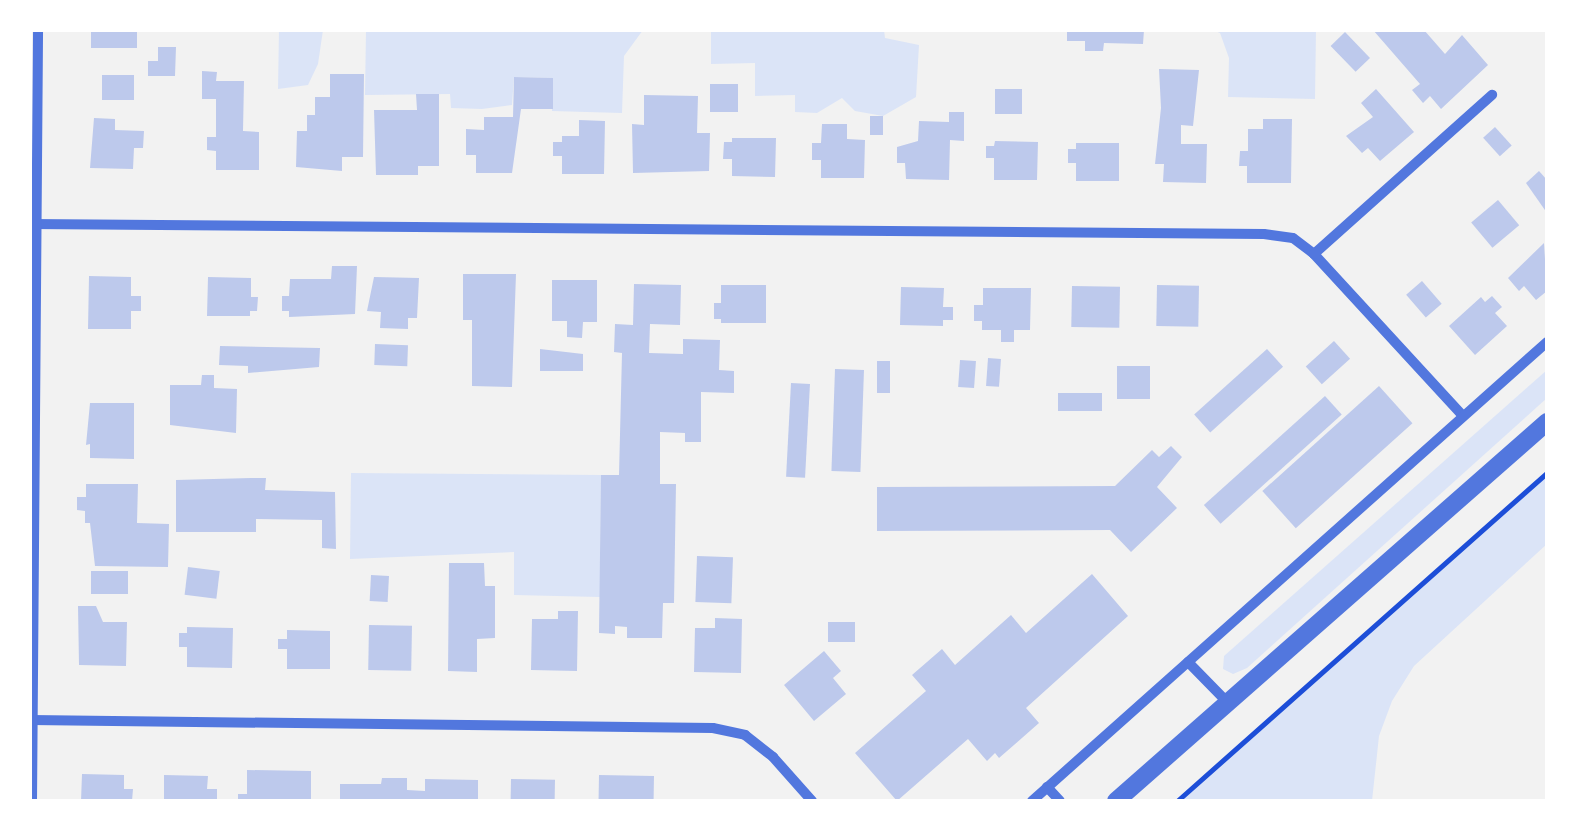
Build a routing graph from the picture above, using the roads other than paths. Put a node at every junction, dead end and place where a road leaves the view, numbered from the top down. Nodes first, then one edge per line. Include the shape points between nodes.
1 (38, 30) edge
2 (1492, 95) dead end
3 (33, 224) edge
4 (1314, 254) junction
5 (1547, 342) edge
6 (1463, 416) junction
7 (1547, 422) edge
8 (1188, 662) junction
9 (1227, 702) junction
10 (31, 720) edge
11 (1047, 787) junction
12 (32, 801) edge
13 (812, 801) edge
14 (1032, 801) edge
15 (1060, 801) edge
16 (1116, 801) edge

1 - 3 street
2 - 4 street
3 - 4 street via 1264,234 1293,238
3 - 10 street
4 - 6 street
5 - 6 street
6 - 8 street
7 - 9 street
8 - 9 street
8 - 11 street
9 - 16 street
10 - 12 street
10 - 13 street via 713,728 745,735
11 - 14 street
11 - 15 street

